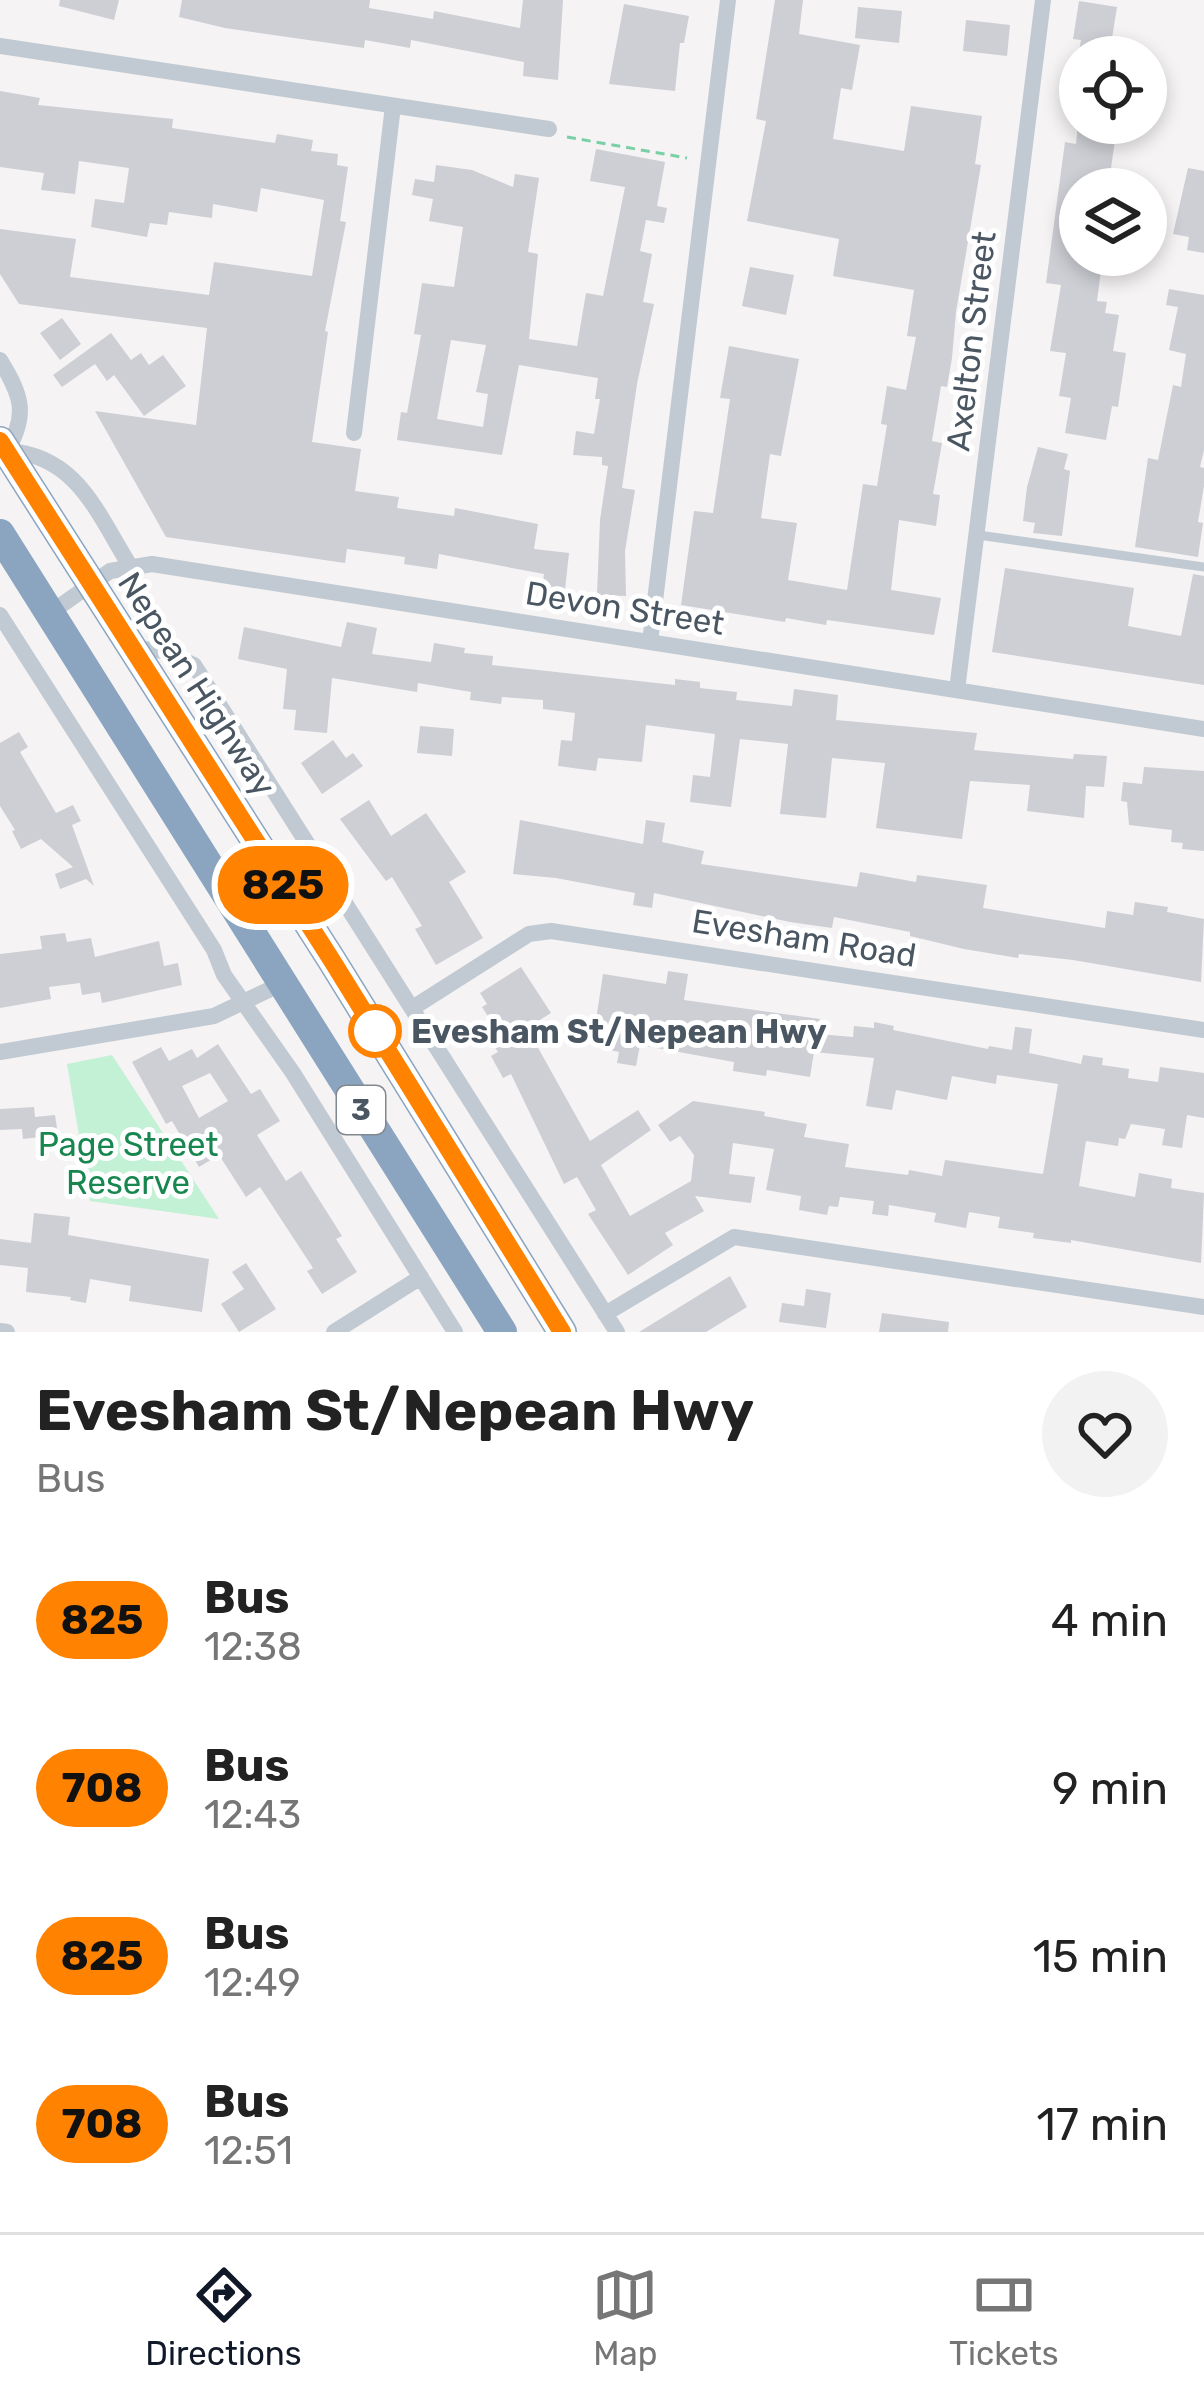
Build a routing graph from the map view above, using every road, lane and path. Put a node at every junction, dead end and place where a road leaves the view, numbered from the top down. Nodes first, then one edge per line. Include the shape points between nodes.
1 (728, 0) edge
2 (1043, 0) edge
3 (0, 46) edge
4 (393, 106) junction
5 (557, 133) joint
6 (687, 158) dead end
7 (0, 360) edge
8 (354, 434) dead end
9 (3, 446) edge
10 (0, 534) edge
11 (977, 534) junction
12 (130, 566) junction
13 (1204, 568) edge
14 (91, 586) junction
15 (50, 613) junction
16 (0, 615) edge
17 (650, 642) junction
18 (133, 648) junction
19 (957, 690) junction
20 (1204, 729) edge
21 (281, 984) junction
22 (244, 1004) junction
23 (414, 1007) junction
24 (1204, 1030) edge
25 (0, 1052) edge
26 (421, 1277) junction
27 (1204, 1307) edge
28 (609, 1325) edge
29 (334, 1332) edge
30 (455, 1332) edge
31 (502, 1332) edge
32 (562, 1332) edge

1 - 17 street
2 - 11 street, Axelton Street
3 - 4 street
4 - 5 street
4 - 8 street
5 - 6 path
7 - 9 street via 22,421
9 - 12 street via 73,476
9 - 14 highway, Nepean Highway / 3
10 - 15 highway, 3
11 - 13 lane
11 - 19 street, Axelton Street
12 - 14 street
12 - 17 street, Devon Street
14 - 15 street
14 - 18 highway, Nepean Highway / 3
15 - 21 highway, 3
16 - 22 street
17 - 19 street, Devon Street
18 - 23 street via 194,664
18 - 32 highway, Nepean Highway / 3
19 - 20 street, Devon Street
21 - 22 street
21 - 31 highway, 3
22 - 25 street
22 - 26 street
23 - 24 street, Evesham Road via 530,934 551,931
23 - 28 street
26 - 29 street
26 - 30 street
27 - 28 street via 734,1237

